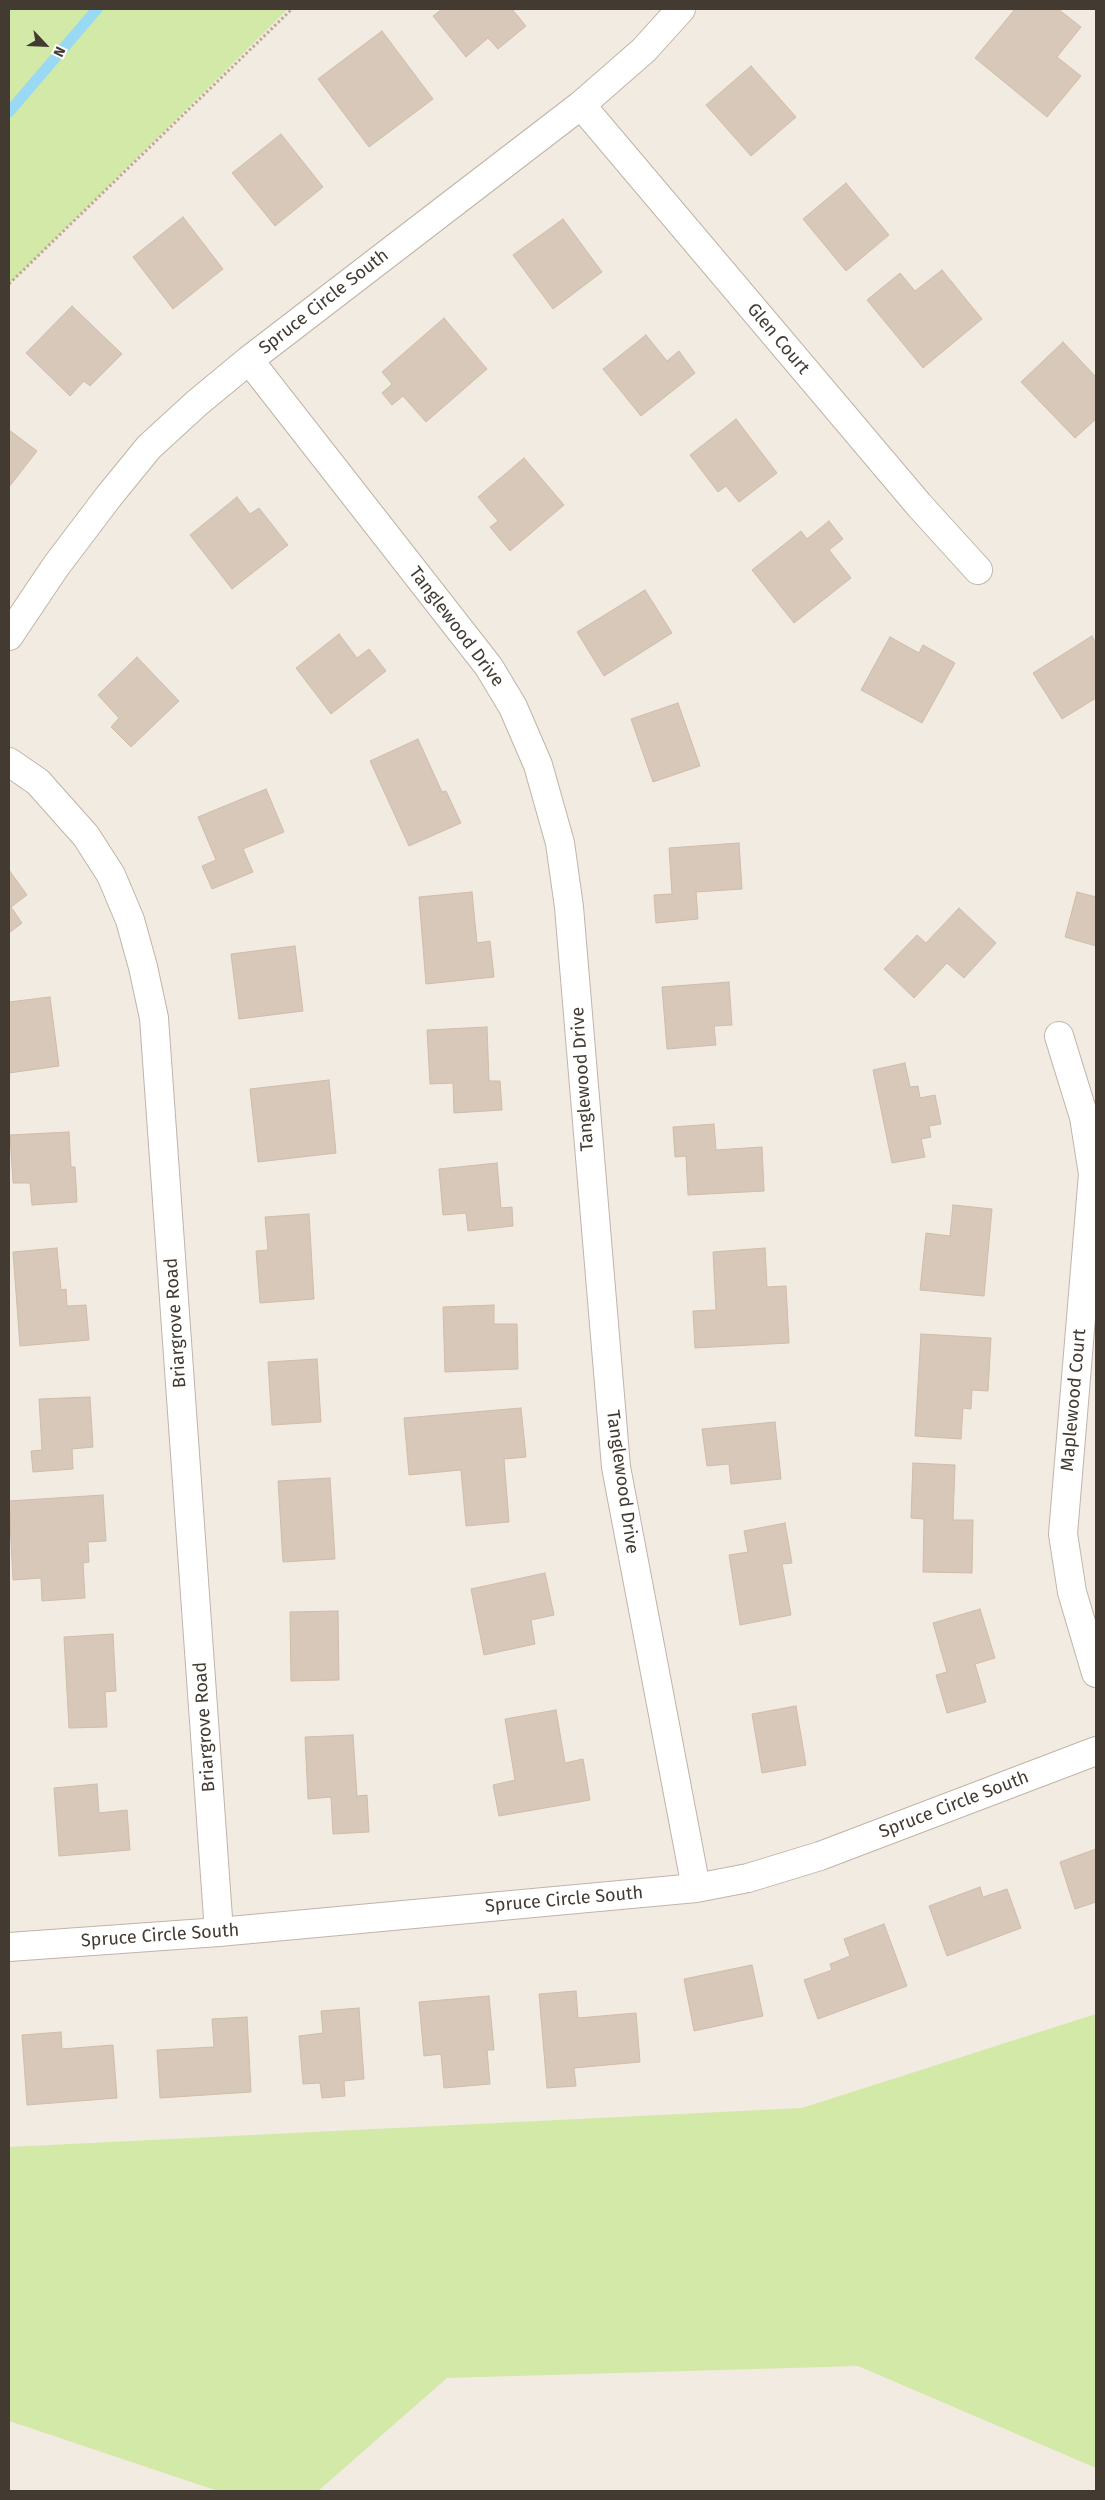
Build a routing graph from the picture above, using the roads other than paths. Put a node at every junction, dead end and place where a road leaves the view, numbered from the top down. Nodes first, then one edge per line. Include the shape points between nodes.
1 (681, 9) edge
2 (580, 106) junction
3 (249, 360) junction
4 (978, 570) dead end
5 (9, 636) edge
6 (9, 762) edge
7 (1058, 1036) dead end
8 (1096, 1674) edge
9 (1096, 1751) edge
10 (696, 1888) junction
11 (219, 1932) junction
12 (9, 1947) edge

1 - 2 street, Spruce Circle South via 644,50
2 - 3 street, Spruce Circle South
2 - 4 street, Glen Court
3 - 5 street, Spruce Circle South via 197,402 150,448 108,496
3 - 10 street, Tanglewood Drive via 489,667 512,707 538,765 560,843 569,907 616,1467
6 - 11 street, Briargrove Road via 38,782 86,836 111,875 130,920 154,1018
7 - 8 street, Maplewood Court via 1084,1117 1093,1174 1063,1534 1072,1592
9 - 10 street, Spruce Circle South via 820,1856 748,1878
10 - 11 street, Spruce Circle South
11 - 12 street, Spruce Circle South

